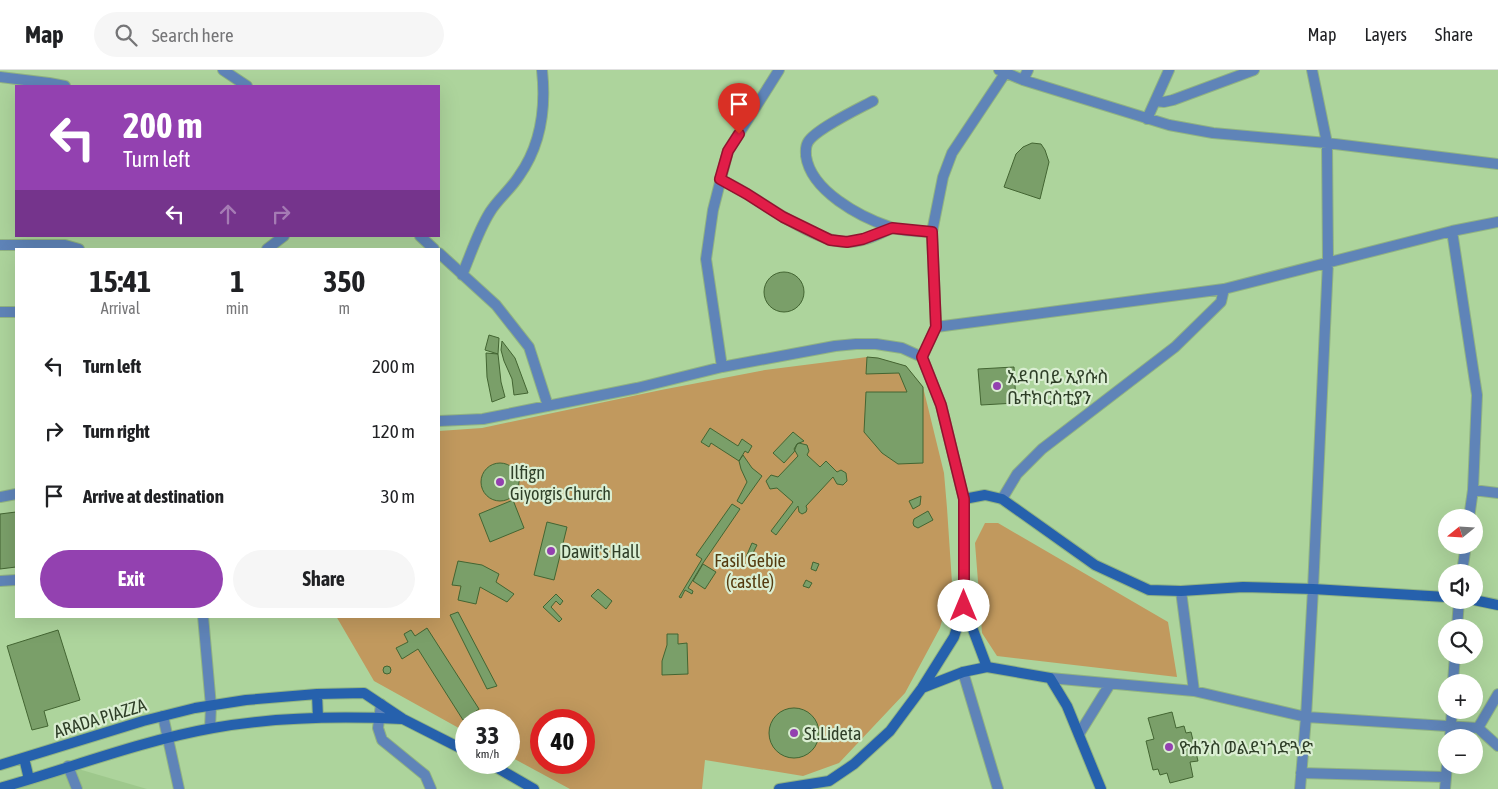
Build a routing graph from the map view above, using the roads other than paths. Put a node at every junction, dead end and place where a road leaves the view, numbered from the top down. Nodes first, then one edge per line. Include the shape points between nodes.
1 (223, 70) edge
2 (542, 70) edge
3 (779, 70) edge
4 (1028, 70) edge
5 (1169, 70) edge
6 (1254, 70) edge
7 (1312, 70) edge
8 (1003, 71) edge
9 (0, 77) edge
10 (1023, 80) junction
11 (60, 85) edge
12 (246, 85) edge
13 (873, 101) dead end
14 (1155, 101) junction
15 (1147, 119) junction
16 (1327, 143) junction
17 (1498, 164) edge
18 (720, 179) junction
19 (1498, 222) edge
20 (892, 228) junction
21 (1452, 231) junction
22 (932, 232) junction
23 (283, 237) edge
24 (421, 237) edge
25 (0, 245) edge
26 (76, 248) edge
27 (268, 248) edge
28 (433, 248) edge
29 (440, 254) edge
30 (1328, 262) junction
31 (462, 275) junction
32 (1224, 289) junction
33 (0, 312) edge
34 (15, 312) edge
35 (936, 327) junction
36 (922, 357) junction
37 (722, 367) junction
38 (548, 406) junction
39 (440, 421) edge
40 (1473, 490) junction
41 (1498, 493) edge
42 (15, 494) edge
43 (0, 497) edge
44 (964, 499) junction
45 (1002, 500) junction
46 (1470, 509) edge
47 (15, 580) edge
48 (0, 581) edge
49 (1313, 589) junction
50 (1182, 591) junction
51 (1438, 597) edge
52 (1483, 602) edge
53 (1498, 605) edge
54 (964, 606) junction
55 (203, 618) edge
56 (987, 667) junction
57 (963, 672) junction
58 (1050, 678) junction
59 (1110, 684) junction
60 (922, 688) junction
61 (1194, 691) junction
62 (317, 694) junction
63 (1498, 694) edge
64 (381, 704) junction
65 (211, 706) junction
66 (163, 716) junction
67 (318, 718) junction
68 (378, 718) junction
69 (1306, 718) junction
70 (403, 719) junction
71 (210, 728) junction
72 (1478, 728) junction
73 (1471, 729) edge
74 (1438, 731) edge
75 (1079, 734) junction
76 (167, 739) junction
77 (455, 744) edge
78 (1498, 746) edge
79 (24, 758) junction
80 (0, 765) edge
81 (68, 766) junction
82 (1301, 773) junction
83 (508, 774) edge
84 (1446, 774) edge
85 (1446, 777) junction
86 (29, 779) junction
87 (808, 787) edge
88 (0, 788) edge
89 (77, 789) edge
90 (179, 789) edge
91 (431, 789) edge
92 (534, 789) edge
93 (779, 789) edge
94 (998, 789) edge
95 (1101, 789) edge
96 (1300, 789) edge
97 (1445, 789) edge

1 - 12 street
2 - 31 street via 541,127 535,149 519,176 491,210
3 - 18 street via 728,151
4 - 10 street
5 - 14 street
6 - 14 street via 1173,100
7 - 16 street
8 - 10 street
8 - 22 street via 952,153 943,177
9 - 11 street
10 - 15 street
13 - 20 street via 813,136 805,148 811,174 832,196
14 - 15 street
15 - 16 street via 1213,133
16 - 17 street
16 - 30 street
18 - 20 street via 783,217 830,240 847,242 863,239
18 - 37 street via 706,259
19 - 21 street
20 - 22 street
21 - 30 street
21 - 40 street via 1477,394
22 - 35 street
23 - 27 street
24 - 28 street
25 - 26 street via 65,245
29 - 31 street
30 - 32 street
30 - 49 street
31 - 38 street via 496,305 529,347
32 - 35 street
32 - 45 street via 1221,302 1175,347 1042,449 1017,474
33 - 34 street
35 - 36 street
36 - 37 street via 902,348 856,344
36 - 44 street via 941,405
37 - 38 street
38 - 39 street via 483,419
40 - 41 street
40 - 46 street
42 - 43 street
44 - 45 street via 985,495
44 - 54 street
45 - 50 street via 1095,565 1149,590
47 - 48 street
49 - 50 street via 1244,587
49 - 51 street
49 - 69 street
50 - 61 street
52 - 53 street
54 - 56 street
54 - 60 street via 954,637
55 - 65 street
56 - 57 street
56 - 58 street
57 - 60 street
57 - 94 street
58 - 59 street
58 - 75 street
59 - 61 street
59 - 75 street
60 - 87 street via 890,731 854,764 829,781
61 - 69 street
62 - 64 street, ARADA PIAZZA via 364,693
62 - 65 street, ARADA PIAZZA
62 - 67 street
63 - 72 street
64 - 68 street
64 - 70 street, ARADA PIAZZA
65 - 66 street, ARADA PIAZZA
65 - 71 street
66 - 76 street
66 - 79 street, ARADA PIAZZA
67 - 68 street
67 - 71 street
68 - 70 street
68 - 91 street via 382,740 425,775
69 - 74 street
69 - 82 street
70 - 77 street
71 - 76 street
72 - 73 street
72 - 78 street
75 - 95 street
76 - 81 street
76 - 90 street
79 - 80 street, ARADA PIAZZA
79 - 86 street
81 - 86 street
81 - 89 street
82 - 85 street
82 - 96 street
83 - 92 street
84 - 85 street
85 - 97 street
86 - 88 street
87 - 93 street

